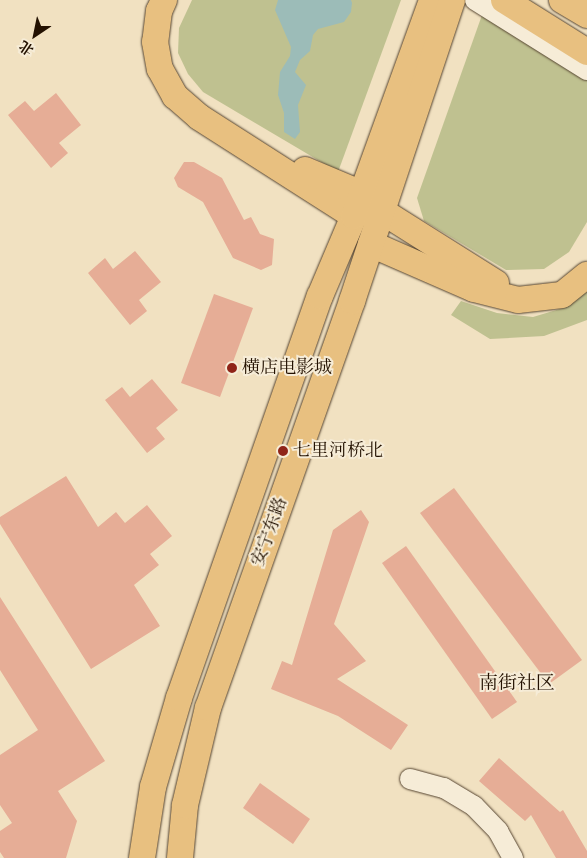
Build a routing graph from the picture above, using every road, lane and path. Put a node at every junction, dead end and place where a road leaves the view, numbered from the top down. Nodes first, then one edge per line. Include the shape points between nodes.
1 (164, 0) edge
2 (183, 0) edge
3 (476, 0) edge
4 (504, 0) edge
5 (562, 0) edge
6 (441, 4) edge
7 (587, 15) edge
8 (587, 52) edge
9 (587, 70) edge
10 (365, 207) junction
11 (371, 244) junction
12 (587, 265) edge
13 (587, 275) edge
14 (410, 779) dead end
15 (145, 822) junction
16 (131, 858) edge
17 (142, 858) edge
18 (180, 858) edge
19 (513, 858) edge

1 - 10 main road via 159,11 155,42 160,69 175,96 199,117
2 - 10 main road via 170,33 177,73 212,114
3 - 9 street
4 - 8 main road
5 - 7 main road
6 - 10 main road
10 - 11 main road, 安宁东路
10 - 12 main road via 496,283 544,287
10 - 15 main road via 320,296 179,698
11 - 13 main road via 474,289 518,300 562,295
11 - 18 main road, 安宁东路 via 208,708 185,805
14 - 19 street via 444,788 474,806 498,831
15 - 16 street
15 - 17 main road

